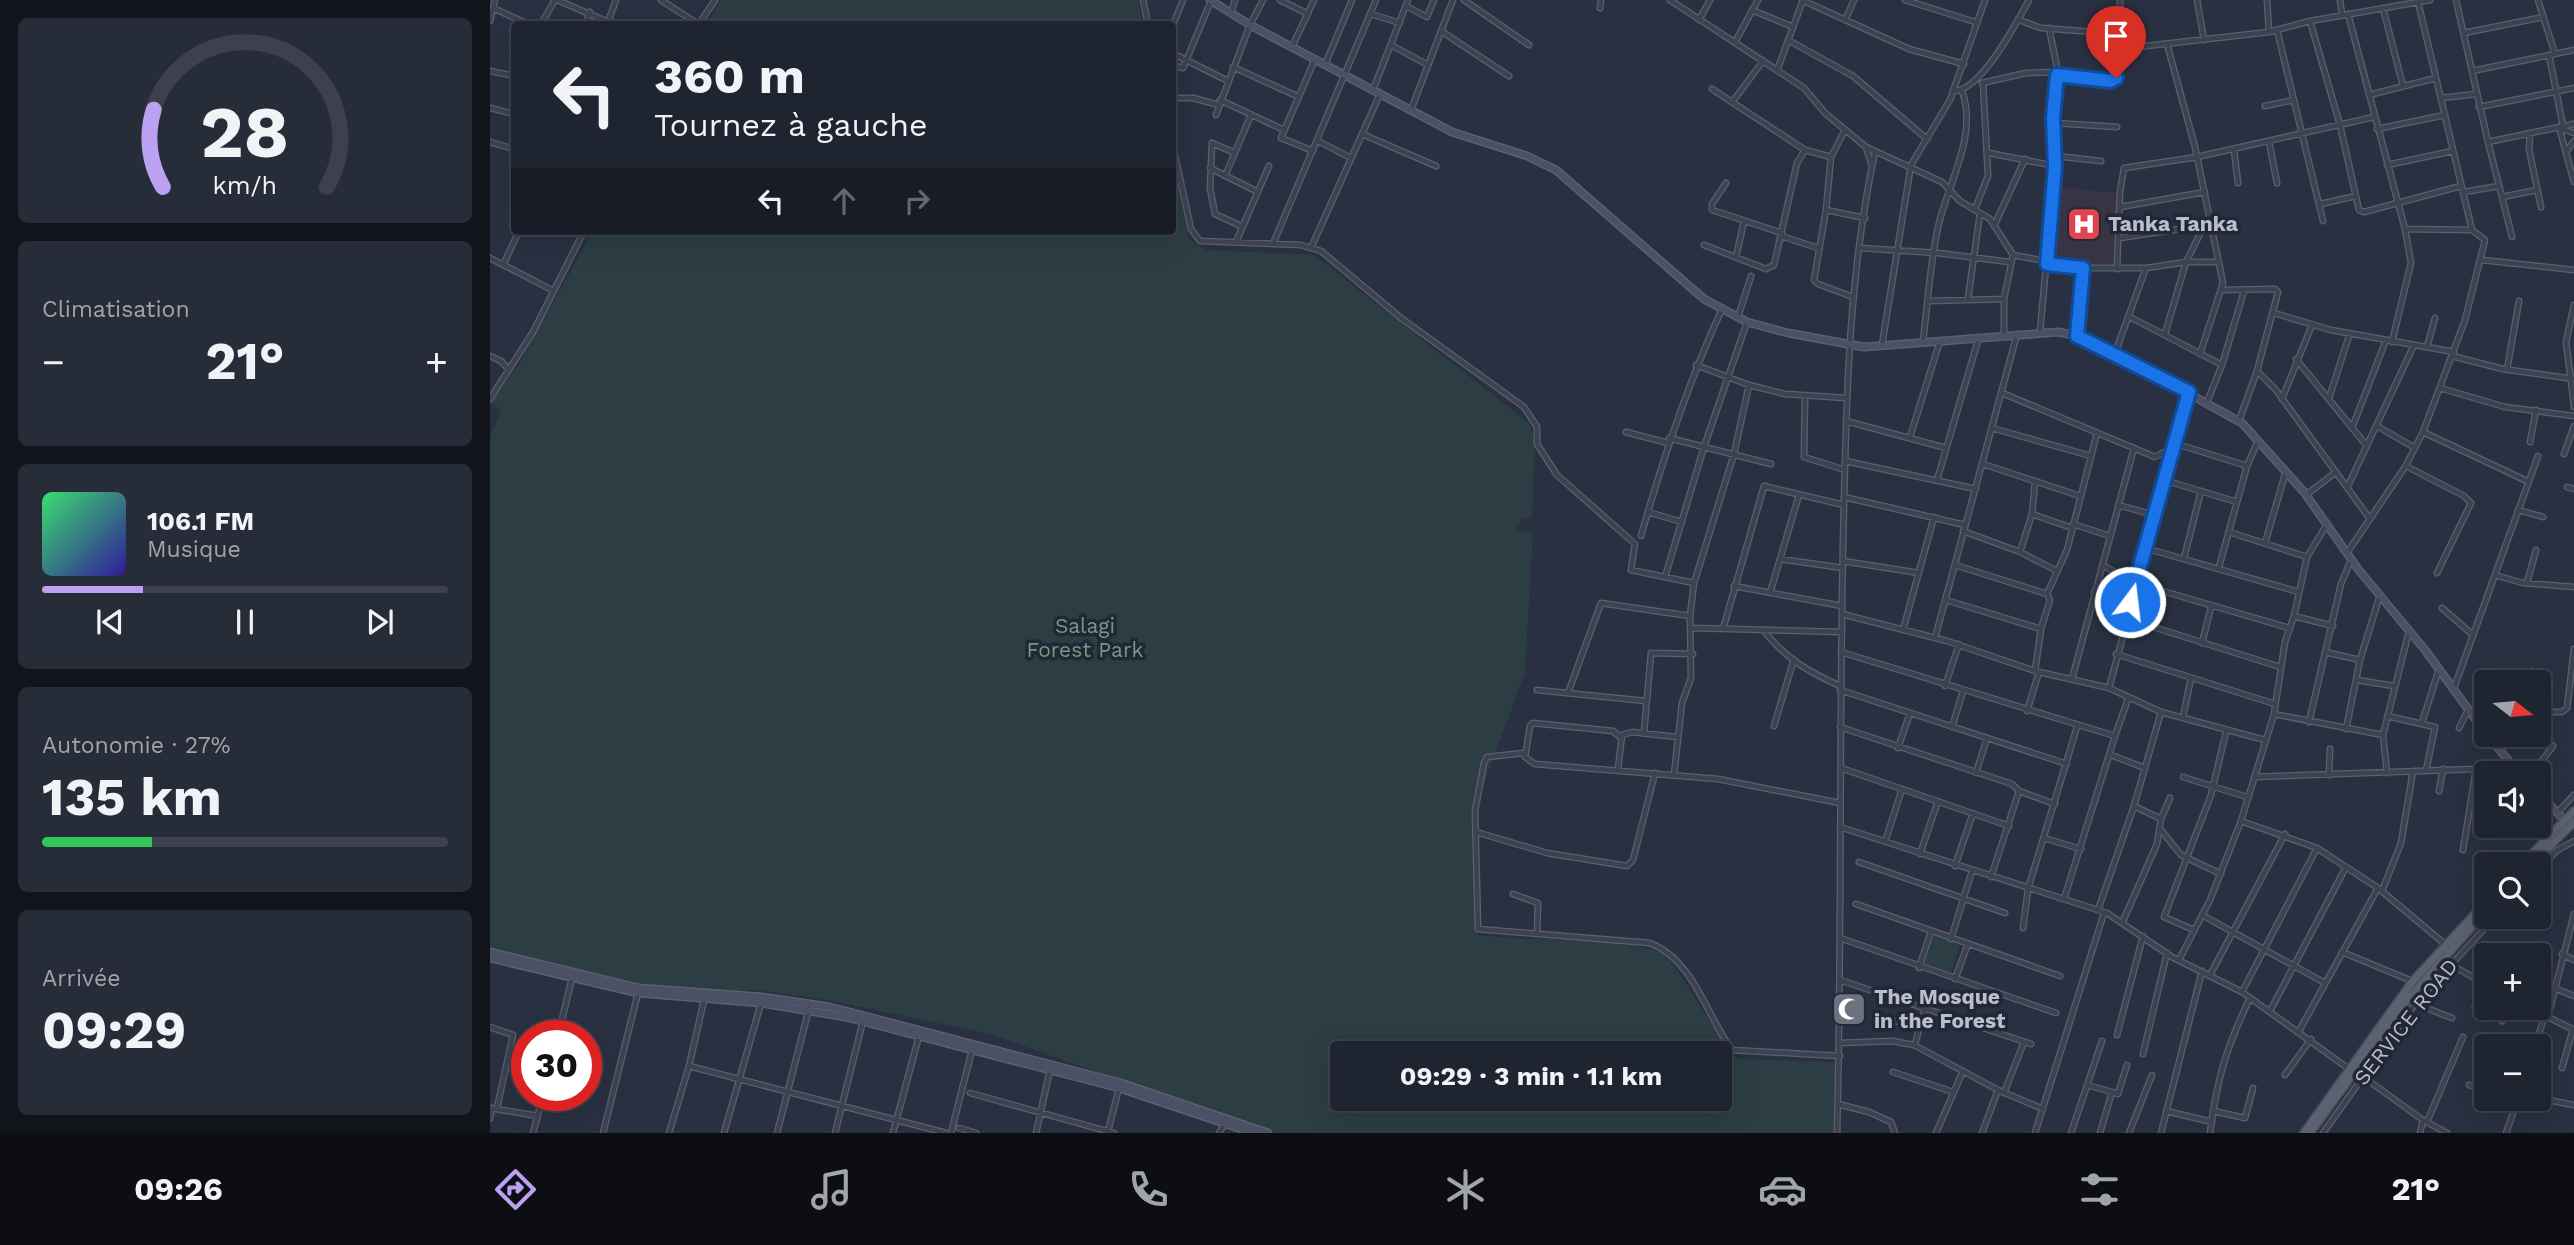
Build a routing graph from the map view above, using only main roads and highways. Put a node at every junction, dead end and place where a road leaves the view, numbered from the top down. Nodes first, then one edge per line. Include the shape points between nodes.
1 (2574, 811) edge
2 (2574, 822) edge
3 (2534, 852) edge
4 (2544, 852) edge
5 (2474, 915) edge
6 (2474, 928) edge
7 (2352, 1069) junction
8 (2304, 1133) edge
9 (2310, 1133) edge

1 - 3 main road
2 - 4 main road
5 - 7 main road via 2413,982
6 - 7 main road via 2440,959
7 - 8 main road
7 - 9 main road

